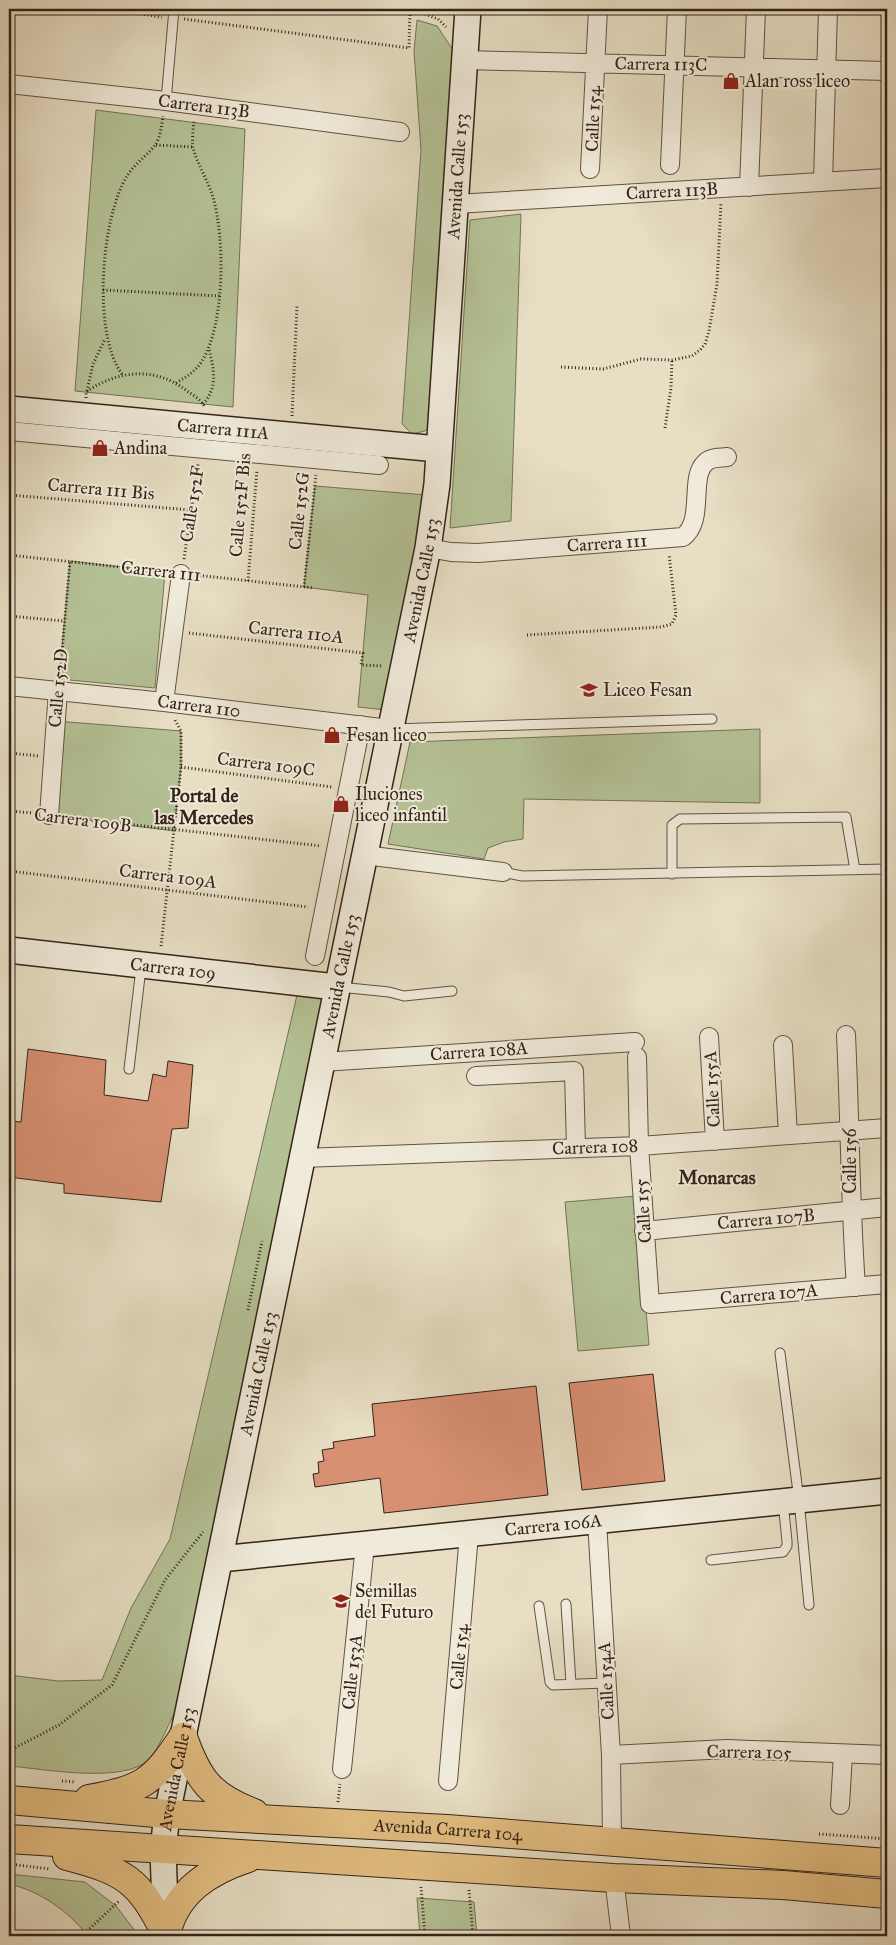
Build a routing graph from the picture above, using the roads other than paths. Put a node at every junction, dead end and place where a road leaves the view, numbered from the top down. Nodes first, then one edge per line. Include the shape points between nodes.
1 (468, 9) edge
2 (598, 9) edge
3 (678, 9) edge
4 (756, 9) edge
5 (828, 9) edge
6 (173, 13) edge
7 (466, 54) junction
8 (595, 62) junction
9 (675, 64) junction
10 (753, 66) junction
11 (826, 68) junction
12 (887, 71) edge
13 (9, 84) edge
14 (166, 101) junction
15 (400, 132) dead end
16 (670, 165) dead end
17 (590, 169) dead end
18 (887, 178) edge
19 (823, 182) junction
20 (749, 186) junction
21 (456, 204) junction
22 (9, 409) edge
23 (204, 426) junction
24 (9, 431) edge
25 (438, 449) junction
26 (728, 457) dead end
27 (379, 465) dead end
28 (428, 548) junction
29 (182, 574) road end
30 (9, 686) edge
31 (58, 691) junction
32 (164, 702) junction
33 (712, 719) dead end
34 (361, 725) junction
35 (390, 729) junction
36 (49, 815) road end
37 (364, 855) junction
38 (887, 869) edge
39 (855, 870) junction
40 (503, 872) joint
41 (672, 874) junction
42 (9, 950) edge
43 (315, 956) dead end
44 (150, 966) junction
45 (336, 987) junction
46 (452, 992) dead end
47 (846, 1035) dead end
48 (709, 1037) dead end
49 (782, 1045) dead end
50 (636, 1050) joint
51 (322, 1062) junction
52 (129, 1069) dead end
53 (476, 1076) dead end
54 (887, 1128) edge
55 (850, 1131) junction
56 (788, 1135) junction
57 (715, 1141) junction
58 (639, 1146) junction
59 (576, 1148) junction
60 (302, 1158) junction
61 (887, 1207) edge
62 (850, 1211) junction
63 (644, 1231) junction
64 (887, 1284) edge
65 (856, 1287) junction
66 (650, 1304) joint
67 (780, 1353) dead end
68 (887, 1491) edge
69 (791, 1501) junction
70 (597, 1521) junction
71 (469, 1534) junction
72 (365, 1544) junction
73 (220, 1559) junction
74 (710, 1560) dead end
75 (566, 1604) dead end
76 (809, 1605) dead end
77 (540, 1606) dead end
78 (606, 1682) junction
79 (571, 1684) junction
80 (183, 1737) junction
81 (843, 1754) junction
82 (610, 1755) junction
83 (887, 1755) edge
84 (342, 1769) dead end
85 (448, 1781) dead end
86 (9, 1800) edge
87 (60, 1803) junction
88 (840, 1805) dead end
89 (167, 1814) junction
90 (272, 1819) junction
91 (9, 1839) edge
92 (612, 1842) junction
93 (163, 1850) junction
94 (257, 1855) junction
95 (887, 1863) edge
96 (614, 1878) junction
97 (887, 1894) edge
98 (166, 1935) edge
99 (621, 1936) edge

1 - 7 street, Avenida Calle 153
2 - 8 street, Calle 154
3 - 9 street
4 - 10 street
5 - 11 street
6 - 14 lane
7 - 8 street, Carrera 113C
7 - 21 street, Avenida Calle 153
8 - 9 street, Carrera 113C
8 - 17 street, Calle 154
9 - 10 street, Carrera 113C
9 - 16 street
10 - 11 street, Carrera 113C
10 - 20 street
11 - 12 street, Carrera 113C
11 - 19 street
13 - 14 street, Carrera 113B
14 - 15 street, Carrera 113B
18 - 19 street, Carrera 113B
19 - 20 street, Carrera 113B
20 - 21 street, Carrera 113B
21 - 25 street, Avenida Calle 153
22 - 23 street, Carrera 111A via 86,404
23 - 24 street, Carrera 111A
23 - 25 street, Carrera 111A
23 - 27 street, Carrera 111A via 258,453
25 - 28 street, Avenida Calle 153 via 438,484
26 - 28 street, Carrera 111 via 710,459 700,470 692,528 683,537 478,553
28 - 35 street, Avenida Calle 153
29 - 32 street
30 - 31 street, Carrera 110
31 - 32 street, Carrera 110
31 - 36 street, Calle 152D
32 - 34 street, Carrera 110
33 - 35 lane
34 - 35 street, Carrera 110
34 - 43 street, Avenida Calle 153
35 - 37 street, Avenida Calle 153
37 - 40 street
37 - 45 street, Avenida Calle 153
38 - 39 lane
39 - 41 lane
39 - 41 lane via 846,817 680,819 672,825
40 - 41 lane via 522,876
42 - 44 street, Carrera 109
44 - 45 street, Carrera 109
44 - 52 lane
45 - 46 lane via 404,996
45 - 51 street, Avenida Calle 153
47 - 55 street, Calle 156
48 - 57 street, Calle 155A
49 - 56 street
50 - 51 street, Carrera 108A
50 - 58 street, Calle 155
51 - 60 street, Avenida Calle 153
53 - 59 street via 574,1070
54 - 55 street, Carrera 108
55 - 56 street, Carrera 108
55 - 62 street, Calle 156
56 - 57 street, Carrera 108
57 - 58 street, Carrera 108
58 - 59 street, Carrera 108
58 - 63 street, Calle 155
59 - 60 street, Carrera 108
60 - 73 street, Avenida Calle 153
61 - 62 street, Carrera 107B
62 - 63 street, Carrera 107B
62 - 65 street, Calle 156
63 - 66 street, Calle 155
64 - 65 street, Carrera 107A
65 - 66 street, Carrera 107A
67 - 69 lane
68 - 69 street, Carrera 106A
69 - 70 street, Carrera 106A
69 - 74 lane via 787,1546 783,1552
69 - 76 lane
70 - 71 street, Carrera 106A
70 - 78 street, Calle 154A
71 - 72 street, Carrera 106A
71 - 85 street, Calle 154
72 - 73 street, Carrera 106A
72 - 84 street, Calle 153A
73 - 80 street, Avenida Calle 153
75 - 79 lane
77 - 79 lane via 548,1677 553,1685
78 - 79 lane
78 - 82 street, Calle 154A
80 - 87 main road via 158,1772 140,1785 116,1794
80 - 89 street, Avenida Calle 153
80 - 90 main road via 197,1771 214,1793 227,1802
81 - 82 street, Carrera 105 via 727,1750
81 - 83 street, Carrera 105
81 - 88 street
82 - 92 street, Calle 154A
86 - 87 main road, Avenida Carrera 104
87 - 89 main road, Avenida Carrera 104
89 - 90 main road, Avenida Carrera 104
89 - 93 street, Avenida Calle 153
90 - 92 main road, Avenida Carrera 104
91 - 93 main road, Avenida Carrera 104
91 - 98 main road via 104,1866 126,1877 146,1897
92 - 95 main road, Avenida Carrera 104
93 - 94 main road, Avenida Carrera 104
93 - 98 street, Avenida Calle 153
94 - 96 main road, Avenida Carrera 104
94 - 98 main road via 211,1873 188,1890 170,1917
96 - 97 main road, Avenida Carrera 104
96 - 99 street

